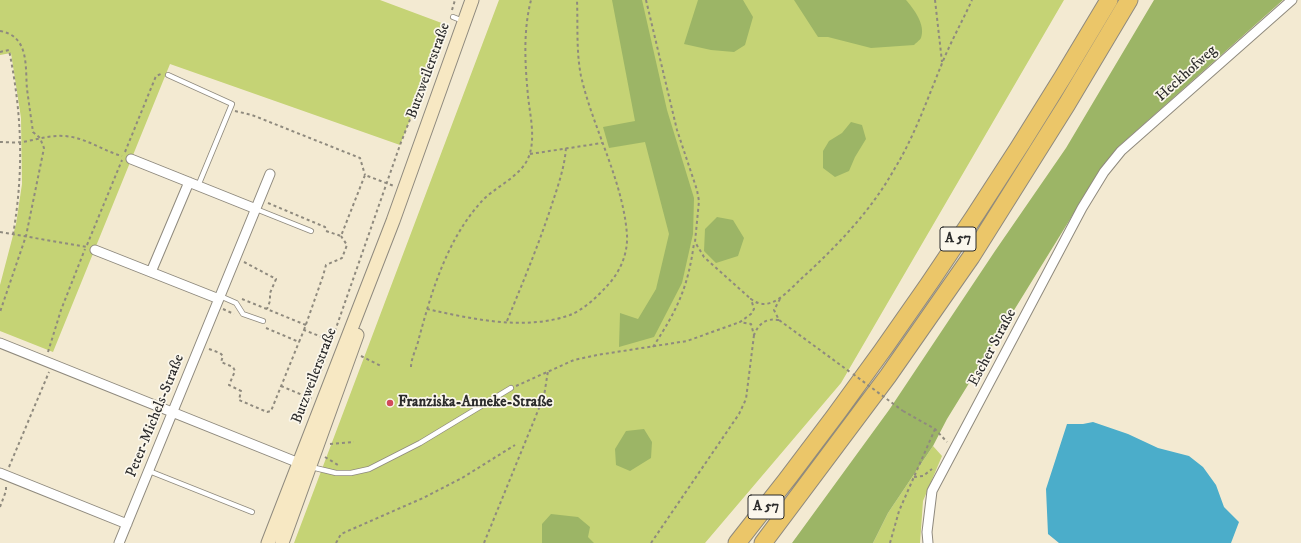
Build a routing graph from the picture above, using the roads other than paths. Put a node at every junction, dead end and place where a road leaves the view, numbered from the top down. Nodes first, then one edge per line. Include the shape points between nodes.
1 (472, 0) edge
2 (1109, 0) edge
3 (1129, 0) edge
4 (1292, 0) edge
5 (168, 75) road end
6 (127, 158) road end
7 (1104, 172) joint
8 (270, 174) dead end
9 (189, 182) junction
10 (198, 186) junction
11 (256, 209) junction
12 (311, 231) dead end
13 (95, 250) dead end
14 (151, 272) junction
15 (220, 298) junction
16 (263, 321) dead end
17 (0, 343) edge
18 (511, 388) road end
19 (173, 412) junction
20 (304, 465) junction
21 (149, 471) junction
22 (3, 474) edge
23 (252, 512) dead end
24 (127, 524) junction
25 (120, 543) edge
26 (268, 543) edge
27 (282, 543) edge
28 (737, 543) edge
29 (763, 543) edge
30 (928, 543) edge

1 - 20 main road, Butzweilerstraße via 454,19 404,190 342,346
2 - 28 highway, A 57 via 1049,102 891,338 826,429
3 - 29 highway, A 57 via 972,257 888,376
4 - 7 street, Heckhofweg via 1121,151
5 - 10 lane via 232,104
6 - 9 street
7 - 30 street, Escher Straße via 932,491 926,532
8 - 11 street, Peter-Michels-Straße
9 - 10 street
9 - 14 street
10 - 11 street
11 - 12 lane
11 - 15 street, Peter-Michels-Straße
13 - 14 street
14 - 15 street
15 - 16 lane via 236,303 243,314
15 - 19 street, Peter-Michels-Straße
17 - 19 street
18 - 20 lane via 420,443 369,469 336,473
19 - 20 street
19 - 21 street, Peter-Michels-Straße
20 - 26 main road, Butzweilerstraße
20 - 27 main road, Butzweilerstraße
21 - 23 lane
21 - 24 street, Peter-Michels-Straße
22 - 24 street
24 - 25 street, Peter-Michels-Straße

